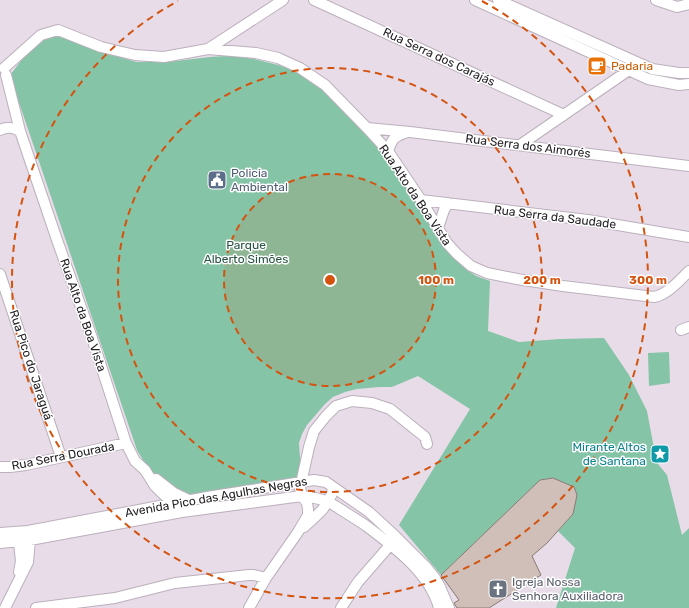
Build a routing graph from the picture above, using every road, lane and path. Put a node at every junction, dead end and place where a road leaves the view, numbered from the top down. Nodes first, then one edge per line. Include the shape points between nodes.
1 (283, 0) edge
2 (314, 0) edge
3 (475, 0) edge
4 (498, 0) edge
5 (656, 0) edge
6 (689, 4) edge
7 (208, 49) junction
8 (629, 70) junction
9 (689, 73) edge
10 (2, 74) edge
11 (689, 84) edge
12 (564, 115) junction
13 (367, 128) junction
14 (0, 130) edge
15 (20, 131) junction
16 (410, 132) junction
17 (520, 145) junction
18 (388, 151) junction
19 (689, 166) edge
20 (421, 200) junction
21 (448, 203) junction
22 (438, 228) junction
23 (689, 237) edge
24 (689, 271) edge
25 (0, 274) edge
26 (126, 443) junction
27 (427, 444) dead end
28 (61, 457) junction
29 (0, 467) edge
30 (145, 470) junction
31 (301, 481) junction
32 (333, 487) junction
33 (302, 496) junction
34 (192, 501) junction
35 (327, 501) junction
36 (175, 503) junction
37 (182, 512) junction
38 (298, 532) junction
39 (0, 534) edge
40 (24, 536) junction
41 (393, 540) junction
42 (0, 543) edge
43 (266, 578) junction
44 (5, 608) edge
45 (36, 608) edge
46 (249, 608) edge
47 (341, 608) edge
48 (439, 608) edge
49 (449, 608) edge

1 - 7 street
2 - 12 street, Rua Serra dos Carajás
3 - 8 street
4 - 9 street via 652,70
5 - 6 street via 677,7
7 - 10 street, Rua Alto da Boa Vista via 164,57 134,55 101,47 58,30 41,35
7 - 13 street, Rua Alto da Boa Vista via 256,53 278,58 300,68 325,85
8 - 11 street via 648,79 679,85
8 - 12 street
10 - 15 street, Rua Alto da Boa Vista
12 - 17 street
13 - 16 street, Rua Serra dos Aimorés
13 - 18 street, Rua Alto da Boa Vista
14 - 15 street via 9,128
15 - 26 street, Rua Alto da Boa Vista
16 - 17 street, Rua Serra dos Aimorés
16 - 18 street via 396,137
17 - 19 street, Rua Serra dos Aimorés
18 - 20 street, Rua Alto da Boa Vista
20 - 21 street, Rua Serra da Saudade
20 - 22 street, Rua Alto da Boa Vista
21 - 22 street
21 - 23 street, Rua Serra da Saudade via 588,220
22 - 24 street, Rua Alto da Boa Vista via 452,250 472,266 487,273 517,279 654,297 667,291
25 - 28 street, Rua Pico do Jaraguá
26 - 28 street, Rua Serra Dourada
26 - 30 street, Rua Alto da Boa Vista via 135,461
27 - 31 street via 425,437 390,409 372,403 347,402 336,406 314,431
28 - 29 street, Rua Serra Dourada via 10,468
30 - 34 street via 174,493
30 - 36 street, Rua Alto da Boa Vista via 155,486
31 - 32 street, Avenida Pico das Agulhas Negras via 326,482
31 - 33 street
31 - 34 street, Avenida Pico das Agulhas Negras
32 - 35 street
32 - 41 street, Avenida Pico das Agulhas Negras via 369,512
33 - 35 street, Avenida Pico das Agulhas Negras
33 - 37 street, Avenida Pico das Agulhas Negras
33 - 38 street via 307,503 308,515
34 - 36 street, Avenida Pico das Agulhas Negras
35 - 38 street via 323,509
35 - 41 street, Avenida Pico das Agulhas Negras
36 - 37 street, Rua Alto da Boa Vista
36 - 40 street, Avenida Pico das Agulhas Negras
37 - 40 street, Avenida Pico das Agulhas Negras
38 - 43 street
39 - 40 street, Avenida Pico das Agulhas Negras
40 - 42 street, Avenida Pico das Agulhas Negras
40 - 44 street via 19,573
41 - 47 street via 358,582
41 - 48 street, Avenida Pico das Agulhas Negras via 427,582
41 - 49 street, Avenida Pico das Agulhas Negras via 428,568
43 - 45 street via 249,575 175,584 115,598
43 - 46 street

